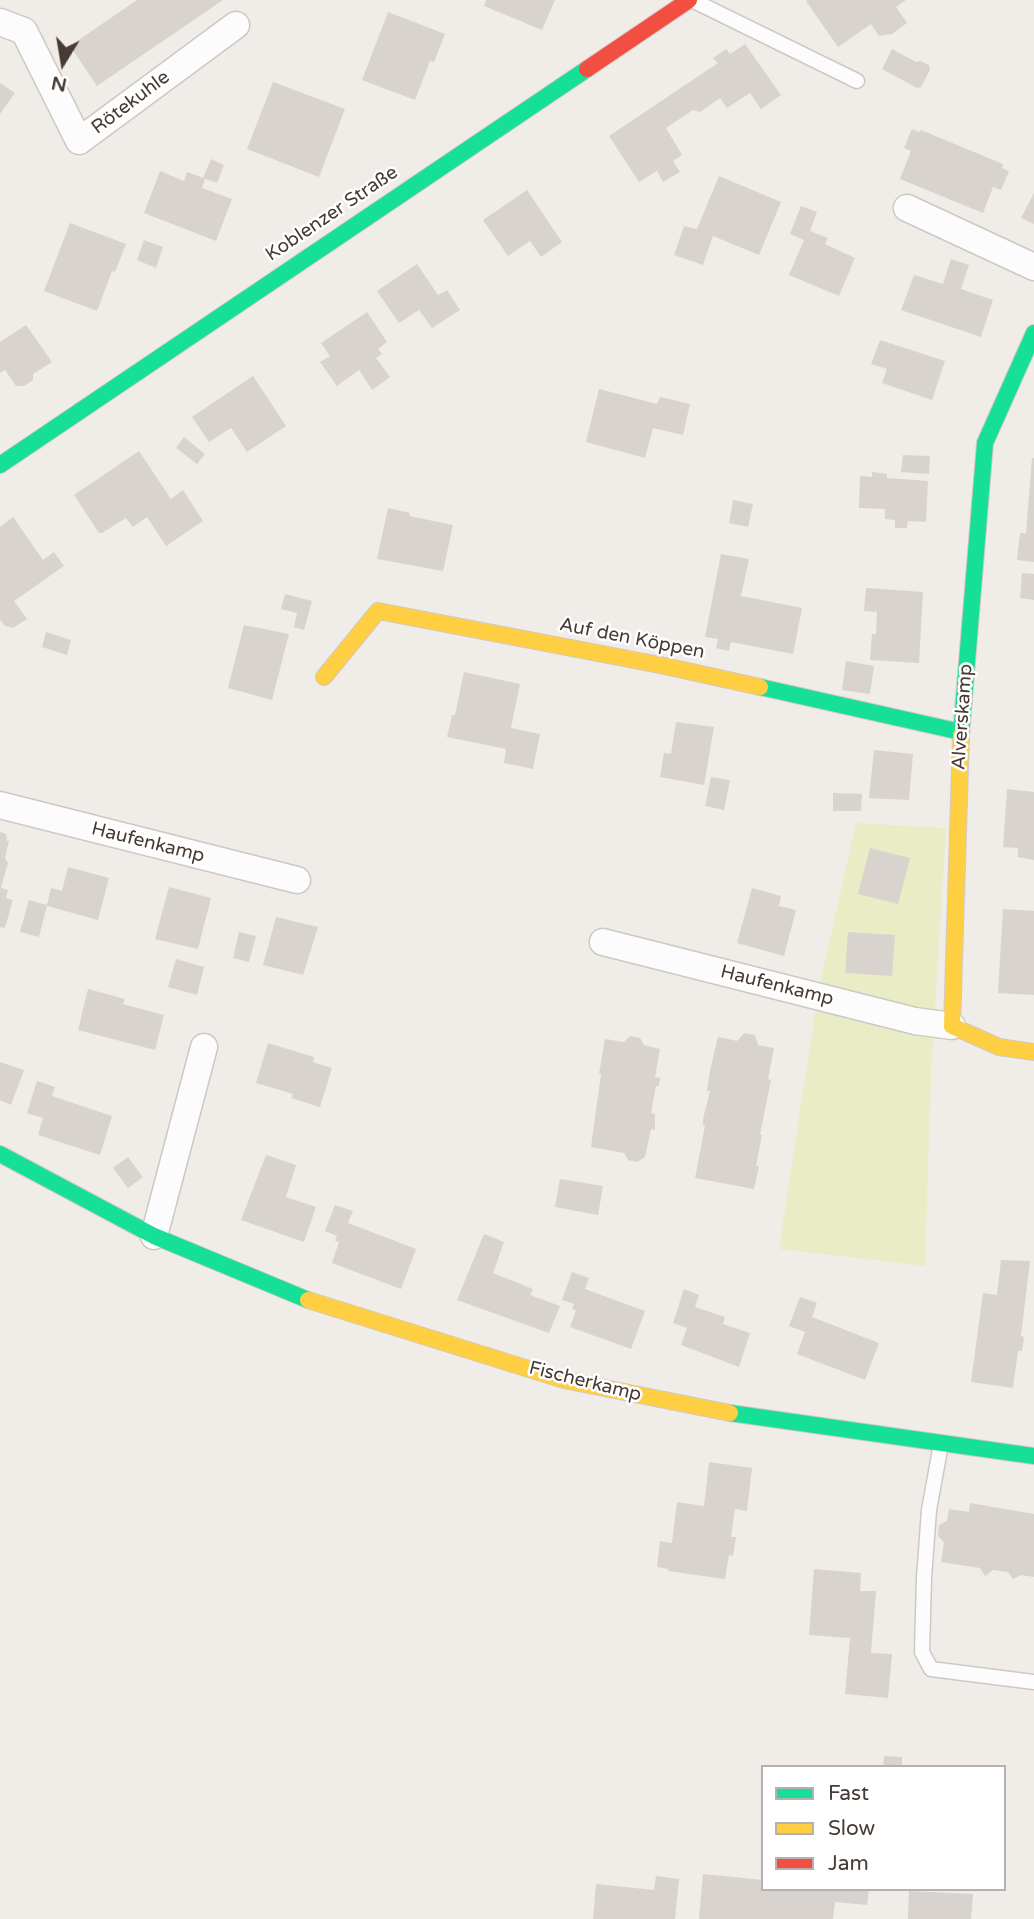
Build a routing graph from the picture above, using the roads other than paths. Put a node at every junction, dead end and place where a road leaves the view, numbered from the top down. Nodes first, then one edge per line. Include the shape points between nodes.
1 (691, 0) edge
2 (0, 22) edge
3 (236, 25) dead end
4 (857, 81) dead end
5 (907, 208) dead end
6 (1034, 267) edge
7 (1034, 332) edge
8 (0, 466) edge
9 (324, 677) dead end
10 (961, 732) junction
11 (0, 805) edge
12 (297, 880) dead end
13 (603, 942) dead end
14 (953, 1026) junction
15 (204, 1047) dead end
16 (1034, 1052) edge
17 (0, 1154) edge
18 (154, 1236) junction
19 (941, 1443) junction
20 (1034, 1456) edge
21 (1034, 1682) edge

1 - 4 lane
1 - 8 street, Koblenzer Straße
2 - 3 street, Rötekuhle via 24,31 79,141
5 - 6 street
7 - 10 street, Alverskamp via 985,443
9 - 10 street, Auf den Köppen via 378,611 660,665
10 - 14 street, Alverskamp
11 - 12 street, Haufenkamp
13 - 14 street, Haufenkamp via 915,1021
14 - 16 street via 999,1047
15 - 18 street
17 - 18 street, Fischerkamp
18 - 19 street, Fischerkamp via 323,1306 564,1380 698,1408
19 - 20 street, Fischerkamp
19 - 21 lane via 929,1510 922,1652 931,1669

